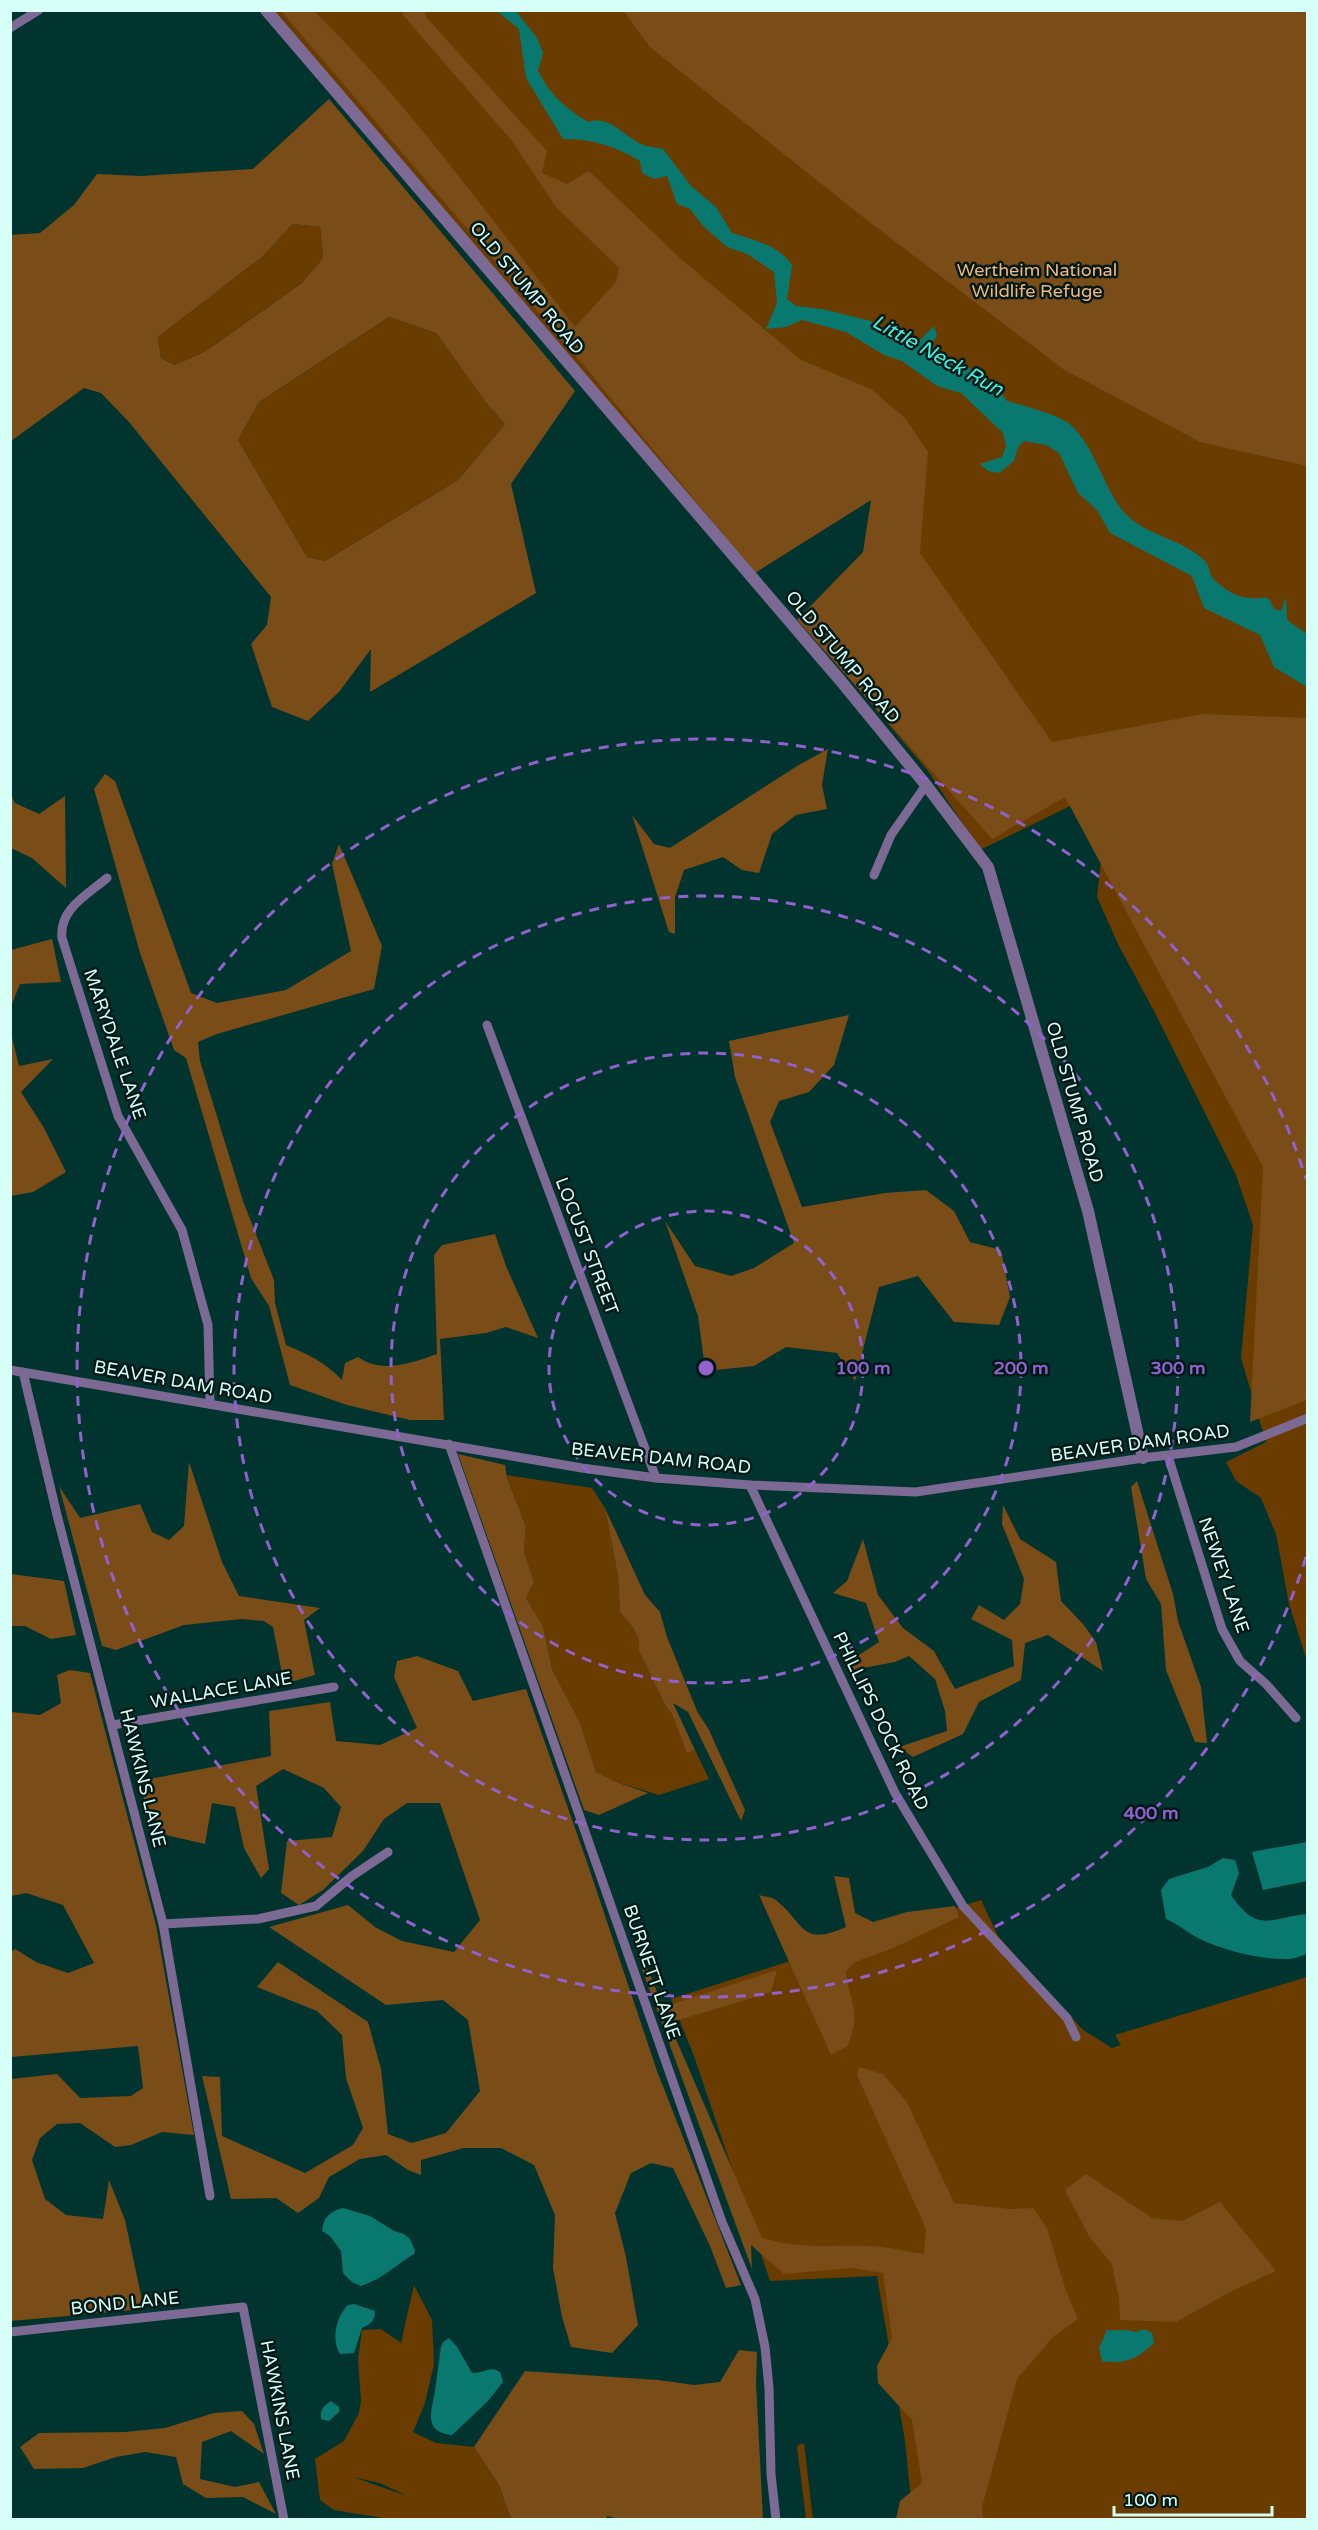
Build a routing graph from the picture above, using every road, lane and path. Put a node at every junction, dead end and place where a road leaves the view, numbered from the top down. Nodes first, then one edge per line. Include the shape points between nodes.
1 (39, 10) edge
2 (266, 10) edge
3 (10, 28) edge
4 (926, 785) junction
5 (874, 875) dead end
6 (107, 878) dead end
7 (487, 1025) dead end
8 (10, 1370) edge
9 (23, 1372) junction
10 (210, 1404) junction
11 (1308, 1418) edge
12 (449, 1444) junction
13 (1168, 1456) junction
14 (1143, 1458) junction
15 (656, 1478) junction
16 (750, 1485) junction
17 (334, 1687) dead end
18 (1296, 1718) dead end
19 (113, 1725) junction
20 (388, 1852) dead end
21 (163, 1924) junction
22 (1076, 2037) dead end
23 (210, 2196) dead end
24 (243, 2307) joint
25 (10, 2332) edge
26 (284, 2520) edge
27 (776, 2520) edge

1 - 3 street
2 - 4 street, OLD STUMP ROAD
4 - 5 street via 891,835
4 - 14 street, OLD STUMP ROAD via 988,867 1088,1211
6 - 10 street, MARYDALE LANE via 70,908 64,918 62,938 118,1116 182,1230 208,1325
7 - 15 street, LOCUST STREET
8 - 9 street, BEAVER DAM ROAD
9 - 10 street, BEAVER DAM ROAD
9 - 19 street, HAWKINS LANE
10 - 12 street, BEAVER DAM ROAD
11 - 13 street, BEAVER DAM ROAD via 1236,1448
12 - 15 street, BEAVER DAM ROAD
12 - 27 street, BURNETT LANE via 722,2222 755,2299 770,2388
13 - 14 street, BEAVER DAM ROAD
13 - 18 street, NEWEY LANE via 1222,1629 1240,1661 1266,1683
14 - 16 street, BEAVER DAM ROAD via 916,1492
15 - 16 street, BEAVER DAM ROAD
16 - 22 street, PHILLIPS DOCK ROAD via 895,1793 963,1906 1067,2018
17 - 19 street, WALLACE LANE
19 - 21 street, HAWKINS LANE
20 - 21 street via 316,1906 258,1919
21 - 23 street, HAWKINS LANE
24 - 25 street, BOND LANE
24 - 26 street, HAWKINS LANE

